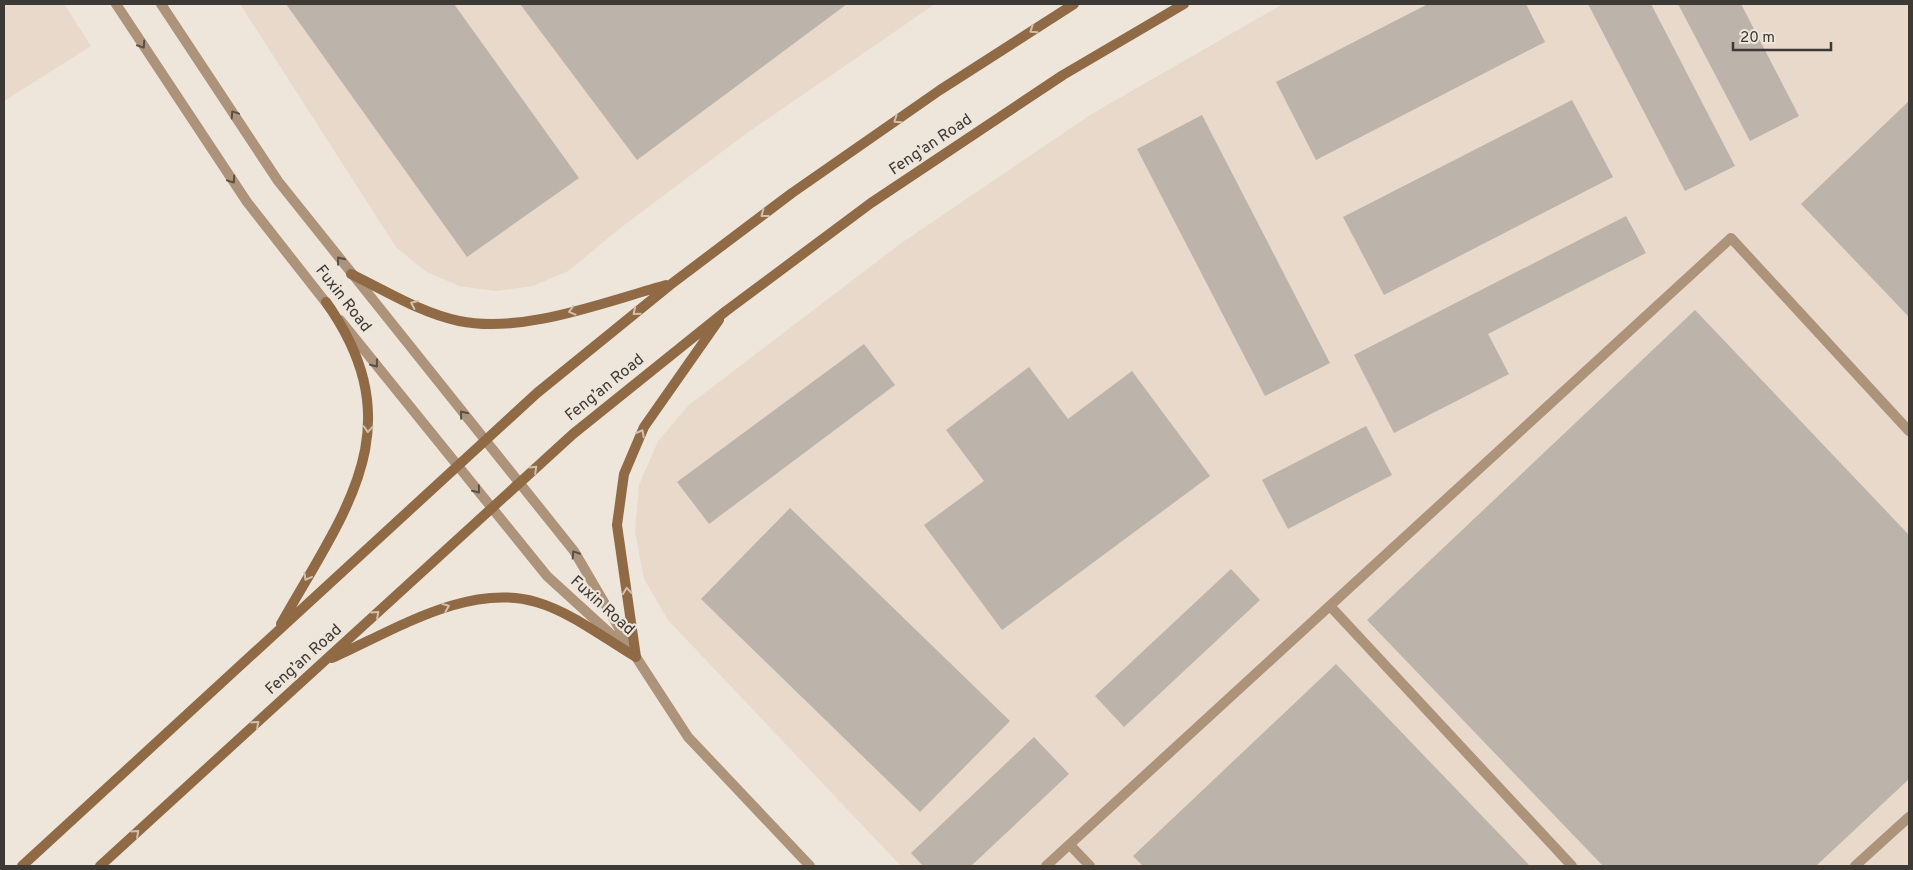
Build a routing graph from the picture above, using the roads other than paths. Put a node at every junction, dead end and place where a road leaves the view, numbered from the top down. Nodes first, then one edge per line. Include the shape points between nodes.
1 (116, 4) edge
2 (161, 4) edge
3 (1074, 4) edge
4 (1184, 4) edge
5 (351, 274) junction
6 (670, 284) junction
7 (326, 302) junction
8 (726, 311) junction
9 (1909, 431) edge
10 (485, 440) junction
11 (457, 466) junction
12 (519, 483) junction
13 (492, 508) junction
14 (1330, 606) junction
15 (276, 632) junction
16 (636, 657) junction
17 (322, 663) junction
18 (1909, 817) edge
19 (1070, 845) junction
20 (22, 866) edge
21 (100, 866) edge
22 (810, 866) edge
23 (1046, 866) edge
24 (1090, 866) edge
25 (1572, 866) edge
26 (1855, 866) edge

1 -> 7 street, Fuxin Road via 247,202
5 -> 2 street, Fuxin Road via 278,181
3 -> 6 street via 924,101 792,193
4 - 8 street, Feng’an Road via 1064,75 879,197
6 -> 5 street via 543,319 487,325 459,321 432,312
10 -> 5 street, Fuxin Road
6 -> 10 street
7 -> 11 street, Fuxin Road
7 -> 15 street via 353,346 362,370 368,404 366,450 348,504
12 -> 8 street, Feng’an Road via 573,434
16 -> 8 street via 618,525 624,474 644,427
9 - 14 street via 1731,238
10 - 11 street
10 - 12 street, Fuxin Road
11 -> 13 street, Fuxin Road
11 - 15 street
12 - 13 street, Feng’an Road
16 -> 12 street, Fuxin Road via 574,551
13 - 16 street, Fuxin Road via 547,576
17 -> 13 street, Feng’an Road
14 - 19 street
14 - 25 street
15 - 20 street
17 -> 16 street via 450,604 493,596 535,601 555,609
16 - 22 street via 688,737
21 -> 17 street, Feng’an Road
18 - 26 street
19 - 23 street
19 - 24 street

